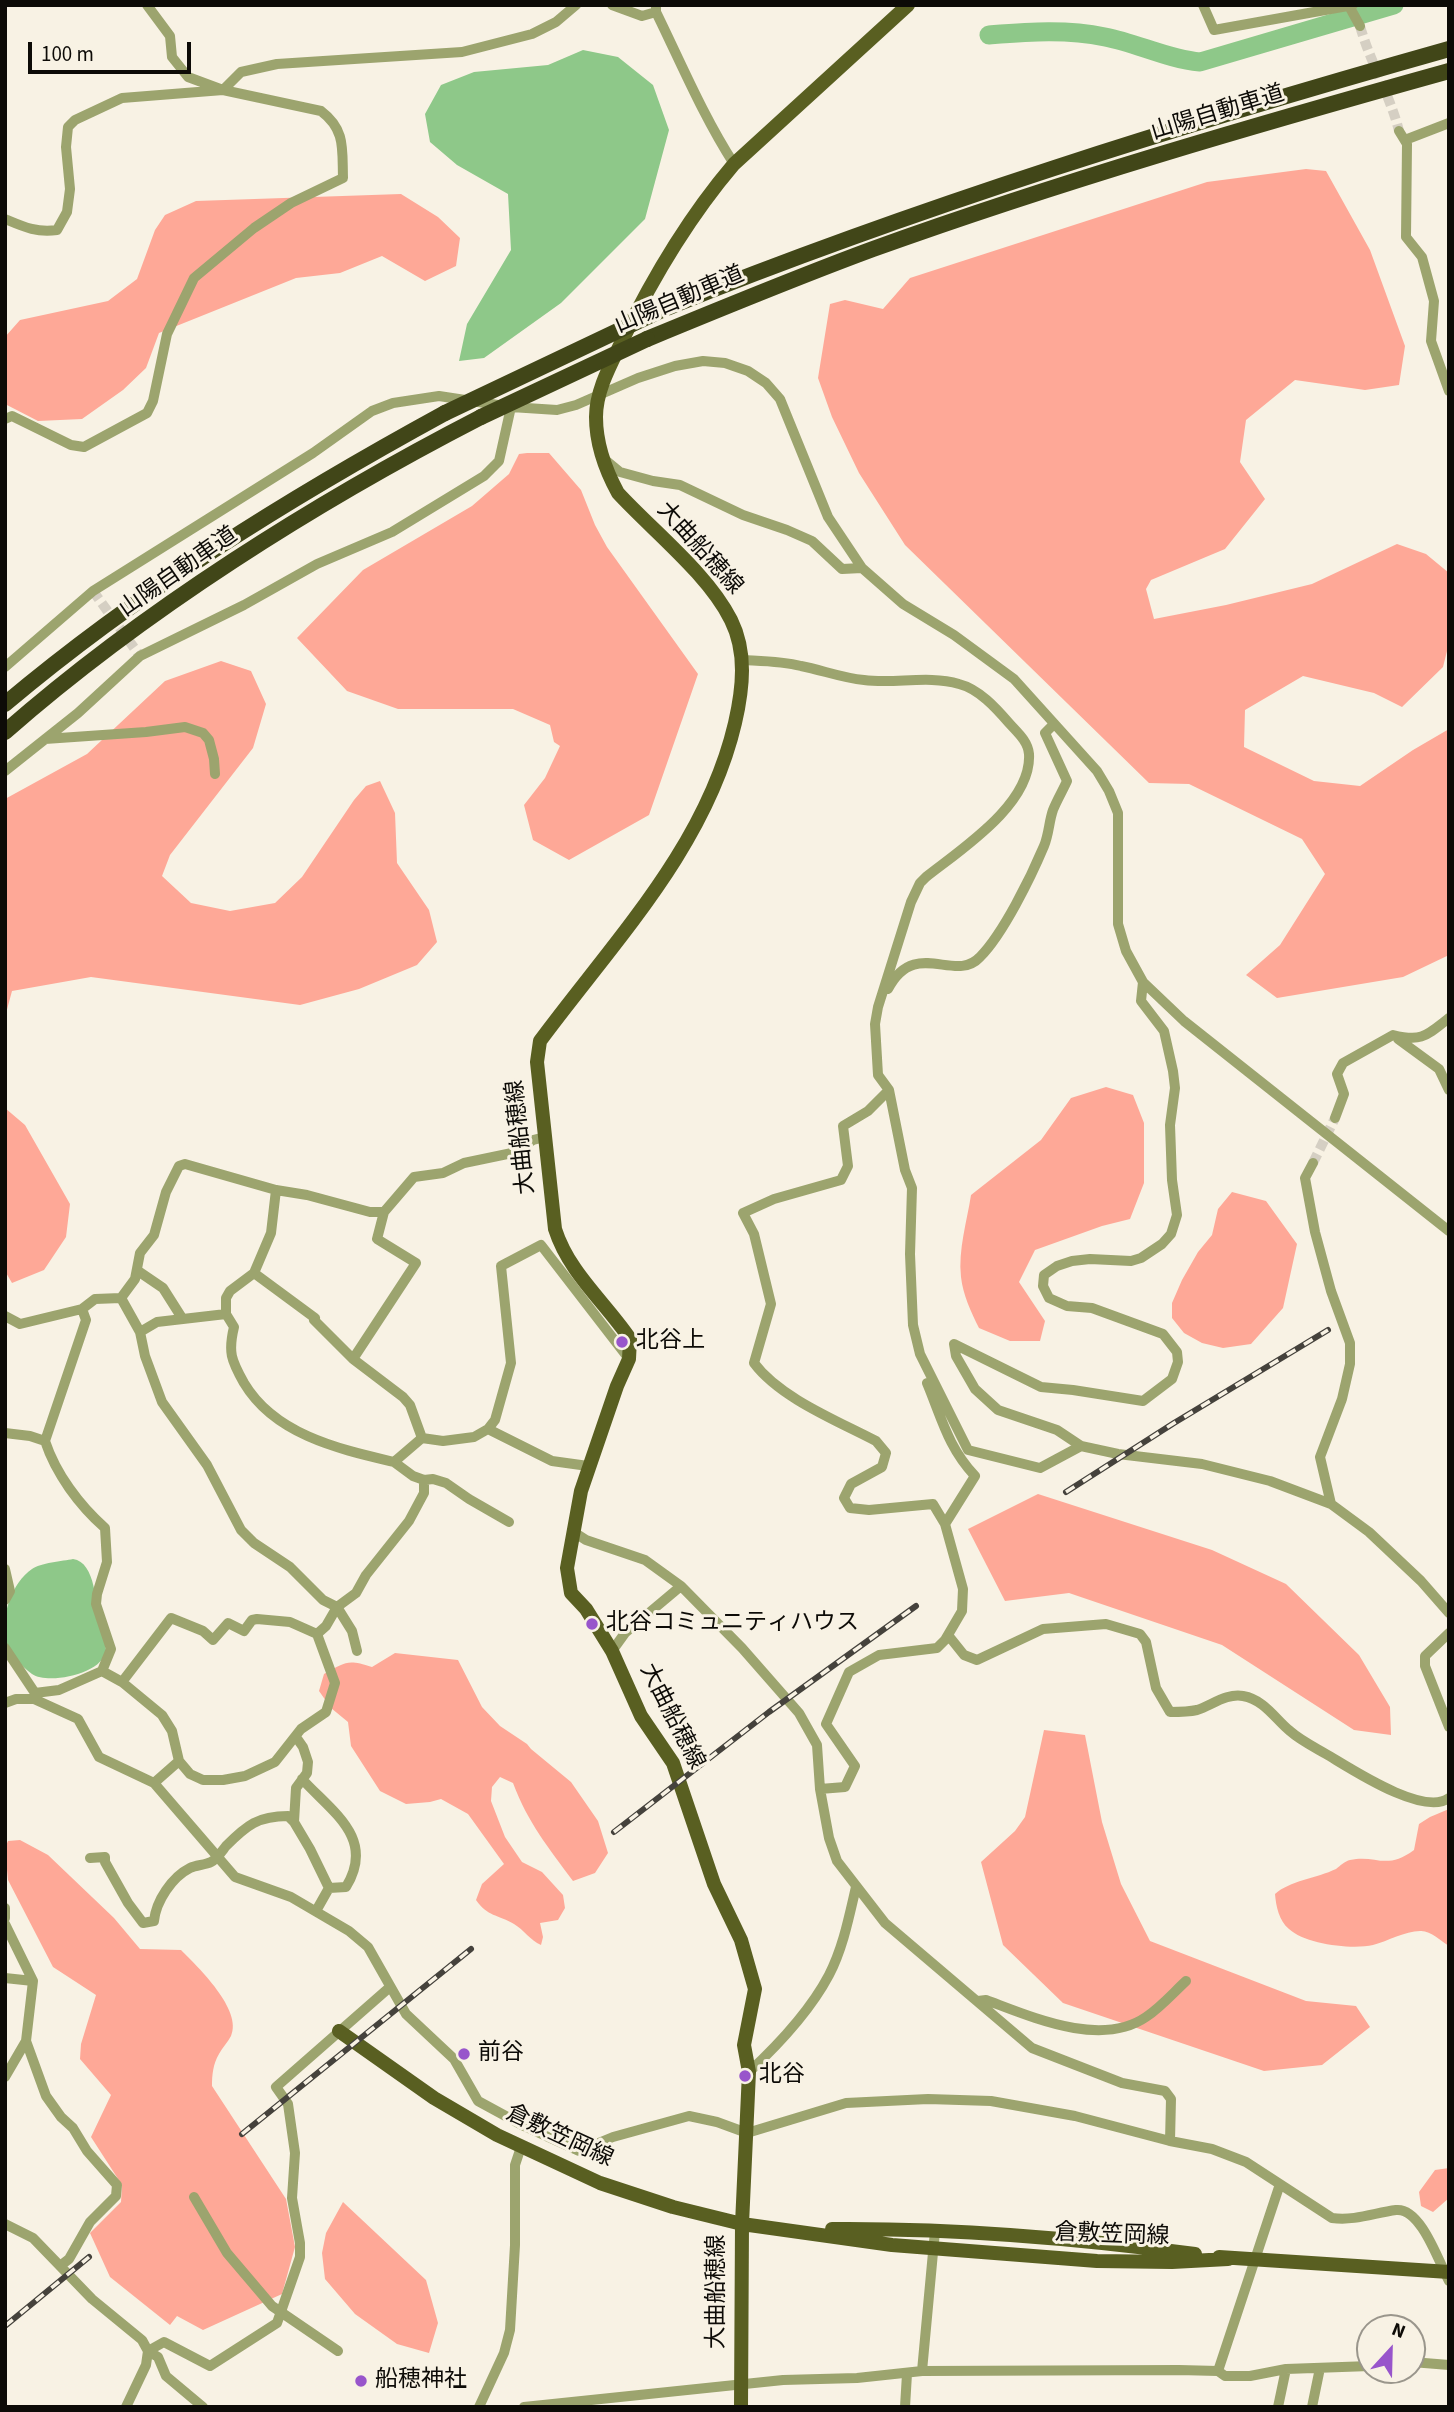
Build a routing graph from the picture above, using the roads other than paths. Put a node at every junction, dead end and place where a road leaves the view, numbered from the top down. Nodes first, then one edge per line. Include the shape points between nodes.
1 (147, 5) edge
2 (576, 5) edge
3 (612, 5) edge
4 (908, 5) edge
5 (1203, 5) edge
6 (1350, 7) edge
7 (656, 9) edge
8 (1360, 26) tunnel mouth
9 (1449, 49) edge
10 (1449, 71) edge
11 (223, 90) junction
12 (1449, 123) edge
13 (734, 164) junction
14 (5, 219) edge
15 (1449, 391) edge
16 (599, 394) junction
17 (512, 407) junction
18 (5, 419) edge
19 (603, 458) junction
20 (862, 568) junction
21 (743, 660) junction
22 (5, 667) edge
23 (5, 704) edge
24 (1055, 724) junction
25 (5, 732) edge
26 (45, 739) junction
27 (5, 771) edge
28 (215, 774) dead end
29 (1143, 982) junction
30 (878, 1007) junction
31 (1449, 1018) edge
32 (1393, 1035) junction
33 (888, 1090) junction
34 (1449, 1090) edge
35 (1335, 1118) tunnel mouth
36 (545, 1137) junction
37 (1313, 1163) tunnel mouth
38 (276, 1190) junction
39 (384, 1212) junction
40 (1449, 1231) edge
41 (138, 1271) junction
42 (254, 1273) junction
43 (121, 1298) junction
44 (82, 1309) junction
45 (226, 1314) junction
46 (5, 1316) edge
47 (182, 1318) junction
48 (140, 1332) junction
49 (353, 1359) junction
50 (629, 1359) junction
51 (929, 1374) junction
52 (488, 1429) junction
53 (5, 1433) edge
54 (422, 1438) junction
55 (45, 1441) junction
56 (1081, 1446) junction
57 (394, 1462) junction
58 (587, 1466) junction
59 (424, 1480) junction
60 (1331, 1504) junction
61 (509, 1522) dead end
62 (945, 1524) junction
63 (572, 1531) junction
64 (5, 1569) edge
65 (681, 1586) junction
66 (5, 1600) edge
67 (337, 1606) junction
68 (1449, 1613) edge
69 (1449, 1633) edge
70 (317, 1634) junction
71 (948, 1635) junction
72 (5, 1648) edge
73 (357, 1651) dead end
74 (612, 1651) junction
75 (102, 1671) junction
76 (122, 1682) junction
77 (34, 1696) junction
78 (5, 1703) edge
79 (1449, 1727) edge
80 (296, 1737) junction
81 (178, 1761) junction
82 (302, 1780) junction
83 (154, 1783) junction
84 (820, 1789) junction
85 (1449, 1797) edge
86 (294, 1822) junction
87 (216, 1856) junction
88 (90, 1857) dead end
89 (856, 1887) junction
90 (329, 1888) junction
91 (5, 1908) edge
92 (316, 1910) junction
93 (5, 1917) edge
94 (5, 1924) edge
95 (5, 1978) edge
96 (33, 1981) junction
97 (1186, 1981) dead end
98 (390, 1987) junction
99 (978, 2001) junction
100 (339, 2031) junction
101 (26, 2041) junction
102 (749, 2072) junction
103 (5, 2077) edge
104 (747, 2133) junction
105 (1170, 2141) junction
106 (521, 2147) junction
107 (1280, 2184) junction
108 (194, 2197) dead end
109 (5, 2224) edge
110 (742, 2224) junction
111 (785, 2229) junction
112 (935, 2231) junction
113 (934, 2248) junction
114 (1228, 2259) junction
115 (1254, 2261) junction
116 (61, 2266) junction
117 (1447, 2275) edge
118 (281, 2313) junction
119 (148, 2351) junction
120 (338, 2351) dead end
121 (1426, 2363) edge
122 (1449, 2365) edge
123 (1356, 2367) edge
124 (1320, 2368) junction
125 (1286, 2370) junction
126 (922, 2371) junction
127 (1218, 2371) junction
128 (907, 2374) junction
129 (741, 2386) junction
130 (127, 2407) edge
131 (203, 2407) edge
132 (479, 2407) edge
133 (524, 2407) edge
134 (741, 2407) edge
135 (905, 2407) edge
136 (1278, 2407) edge
137 (1312, 2407) edge

1 - 11 street via 170,36 172,57 188,77
2 - 11 street via 532,34 462,52 277,64 240,72
3 - 7 street via 642,16
4 - 13 main road, 大曲船穂線
5 - 6 street via 1214,30
6 - 8 street
7 - 13 street
9 - 23 highway, 山陽自動車道, bridge via 1075,160 866,231 664,309 445,413 350,465 237,535
10 - 25 highway, 山陽自動車道, bridge via 994,208 873,249 647,339 481,417 364,480 155,615
11 - 14 street via 122,98 75,120 68,127 66,147 67,212 57,230 29,230
11 - 18 street via 321,111 342,138 343,178 291,203 194,278 167,334 147,413 85,447 71,445 12,416
12 - 15 street via 1402,136 1407,144 1406,237 1422,257 1434,301 1431,341
13 - 16 main road, 大曲船穂線 via 661,266
16 - 17 street via 557,410
16 - 19 main road, 大曲船穂線 via 596,417
16 - 20 street via 703,361 748,371 780,399 828,517
17 - 22 street via 439,396 372,411 93,591
17 - 26 street via 499,461 484,476 392,532 317,564 140,656
19 - 20 street via 620,472 680,485 812,541 842,569
19 - 21 main road, 大曲船穂線 via 618,494 699,575 730,618
20 - 24 street via 903,604 998,665
21 - 30 street via 798,665 862,680 962,684 976,691 1024,739 1029,752 1027,766 1004,810 920,883
21 - 36 main road, 大曲船穂線 via 731,739 690,839 540,1041 537,1062
24 - 29 street via 1097,771 1118,813 1118,924
24 - 30 street via 1045,733 1067,781 1052,811 1044,847 1004,924 978,960 965,967 932,962 906,967
26 - 27 street
26 - 28 street via 186,727 209,740
29 - 40 street via 1184,1021
29 - 56 street via 1141,1000 1164,1031 1175,1087 1170,1125 1177,1215 1171,1234 1131,1261 1090,1259 1057,1266 1044,1275 1043,1286 1049,1298 1067,1306 1092,1308 1163,1334 1177,1352 1172,1379 1143,1401 1041,1387 954,1344 975,1389 998,1410 1057,1430
30 - 33 street via 878,1075
31 - 32 street via 1413,1040
32 - 34 street via 1439,1069
32 - 35 street via 1343,1063 1337,1074 1344,1094
33 - 51 street via 912,1188 914,1332
33 - 62 street via 868,1111 843,1126 848,1166 841,1180 743,1213 754,1234 771,1304 754,1363 787,1392 876,1441 886,1453 882,1467 851,1484 844,1498 850,1508 933,1504
36 - 39 street via 512,1153 414,1177
36 - 50 main road, 大曲船穂線 via 560,1244 630,1339
37 - 60 street via 1305,1178 1315,1233 1350,1343 1342,1399 1320,1457
38 - 39 street
38 - 41 street via 179,1166 154,1236 140,1253
38 - 42 street via 271,1233
39 - 49 street via 377,1240 416,1263
41 - 43 street
41 - 47 street via 163,1289
42 - 45 street via 230,1291
42 - 49 street via 315,1318
43 - 44 street via 95,1299
43 - 48 street
44 - 46 street via 20,1324
44 - 55 street via 86,1321
45 - 47 street
45 - 57 street via 234,1327 229,1348 238,1372 265,1411 321,1442
47 - 48 street via 158,1322
48 - 67 street via 162,1402 207,1465 241,1530 290,1567 323,1600
49 - 54 street via 403,1396
50 - 52 street via 541,1245 501,1266 511,1363 495,1420
50 - 58 main road, 大曲船穂線
51 - 56 street via 968,1450 1040,1468
51 - 62 street via 926,1381 950,1444 975,1476
52 - 54 street via 458,1440
52 - 58 street via 552,1461
53 - 55 street
54 - 57 street
55 - 75 street via 72,1493 105,1528 107,1562 96,1604 111,1648
56 - 60 street via 1202,1464 1270,1481
57 - 59 street
58 - 63 main road, 大曲船穂線
59 - 61 street via 446,1483
59 - 67 street via 424,1493 409,1521 356,1593
60 - 68 street via 1369,1532
62 - 71 street via 963,1589 962,1611
63 - 65 street via 645,1560
63 - 74 main road, 大曲船穂線 via 567,1568 571,1593
64 - 66 street via 10,1591
65 - 74 street via 625,1633
65 - 84 street via 799,1713 817,1745
67 - 70 street
67 - 73 street via 352,1631
69 - 79 street via 1424,1656
70 - 76 street via 290,1622 257,1619 244,1631 228,1623 213,1640 171,1618
70 - 80 street via 335,1683 333,1693 326,1712
71 - 84 street via 937,1648 879,1655 849,1672 826,1724 855,1766 845,1787
71 - 85 street via 964,1655 977,1660 1043,1629 1106,1624 1140,1634 1156,1688 1171,1712 1198,1710 1224,1698 1242,1696 1263,1704 1291,1733 1369,1780 1431,1803
72 - 77 street
74 - 102 main road, 大曲船穂線 via 641,1716 673,1763 714,1884 741,1940 755,1989 744,2045
75 - 76 street
75 - 77 street
76 - 81 street via 162,1715 172,1731
77 - 78 street
77 - 83 street via 78,1718 99,1757
80 - 81 street via 275,1762 245,1776 203,1780
80 - 82 street via 308,1762
81 - 83 street
82 - 86 street via 296,1788
82 - 90 street via 347,1825 355,1841 352,1877 346,1887
83 - 87 street
84 - 89 street via 838,1861
86 - 87 street via 288,1816 255,1821
86 - 90 street
87 - 88 street via 212,1862 179,1875 159,1901 154,1921 143,1923 105,1857
87 - 92 street via 235,1877
89 - 99 street via 885,1923
89 - 102 street via 828,1976 782,2041
90 - 92 street
91 - 93 street
92 - 98 street via 368,1947
94 - 96 street
95 - 96 street
96 - 101 street
97 - 99 street via 1146,2018 1122,2028 1052,2024
98 - 100 street
98 - 104 street via 406,2014 454,2059 478,2101 579,2151 689,2116
99 - 105 street via 1032,2048 1122,2083 1165,2091 1171,2099
100 - 106 main road, 倉敷笠岡線 via 433,2098
100 - 118 street via 275,2087 288,2104 295,2153 292,2198 300,2243 300,2257
101 - 103 street
101 - 116 street via 46,2096 117,2185 116,2196 90,2222
102 - 104 main road, 大曲船穂線
104 - 105 street via 846,2103 928,2099 991,2101 1075,2116
104 - 110 main road, 大曲船穂線
105 - 107 street via 1246,2162
106 - 110 main road, 倉敷笠岡線 via 600,2183
106 - 132 street via 515,2165 510,2330
107 - 115 street
107 - 117 street via 1332,2218 1346,2220 1400,2209 1415,2217
108 - 118 street via 227,2253
109 - 116 street via 33,2238
110 - 111 main road, 倉敷笠岡線
110 - 129 main road, 大曲船穂線
111 - 112 main road, 倉敷笠岡線
111 - 113 main road, 倉敷笠岡線
112 - 113 street
112 - 114 main road, 倉敷笠岡線 via 1125,2245
113 - 114 main road, 倉敷笠岡線 via 1097,2261
113 - 126 street
114 - 115 main road, 倉敷笠岡線
115 - 117 main road, 倉敷笠岡線
115 - 127 street
116 - 119 street via 142,2340
118 - 119 street via 277,2323 210,2366 164,2342
118 - 120 street
119 - 130 street
119 - 131 street via 158,2357 166,2376
121 - 122 street
123 - 124 street
124 - 125 street
124 - 137 street
125 - 127 street via 1250,2376 1225,2376
125 - 136 street
126 - 127 street
126 - 128 street
128 - 129 street
128 - 135 street
129 - 133 street
129 - 134 main road, 大曲船穂線

